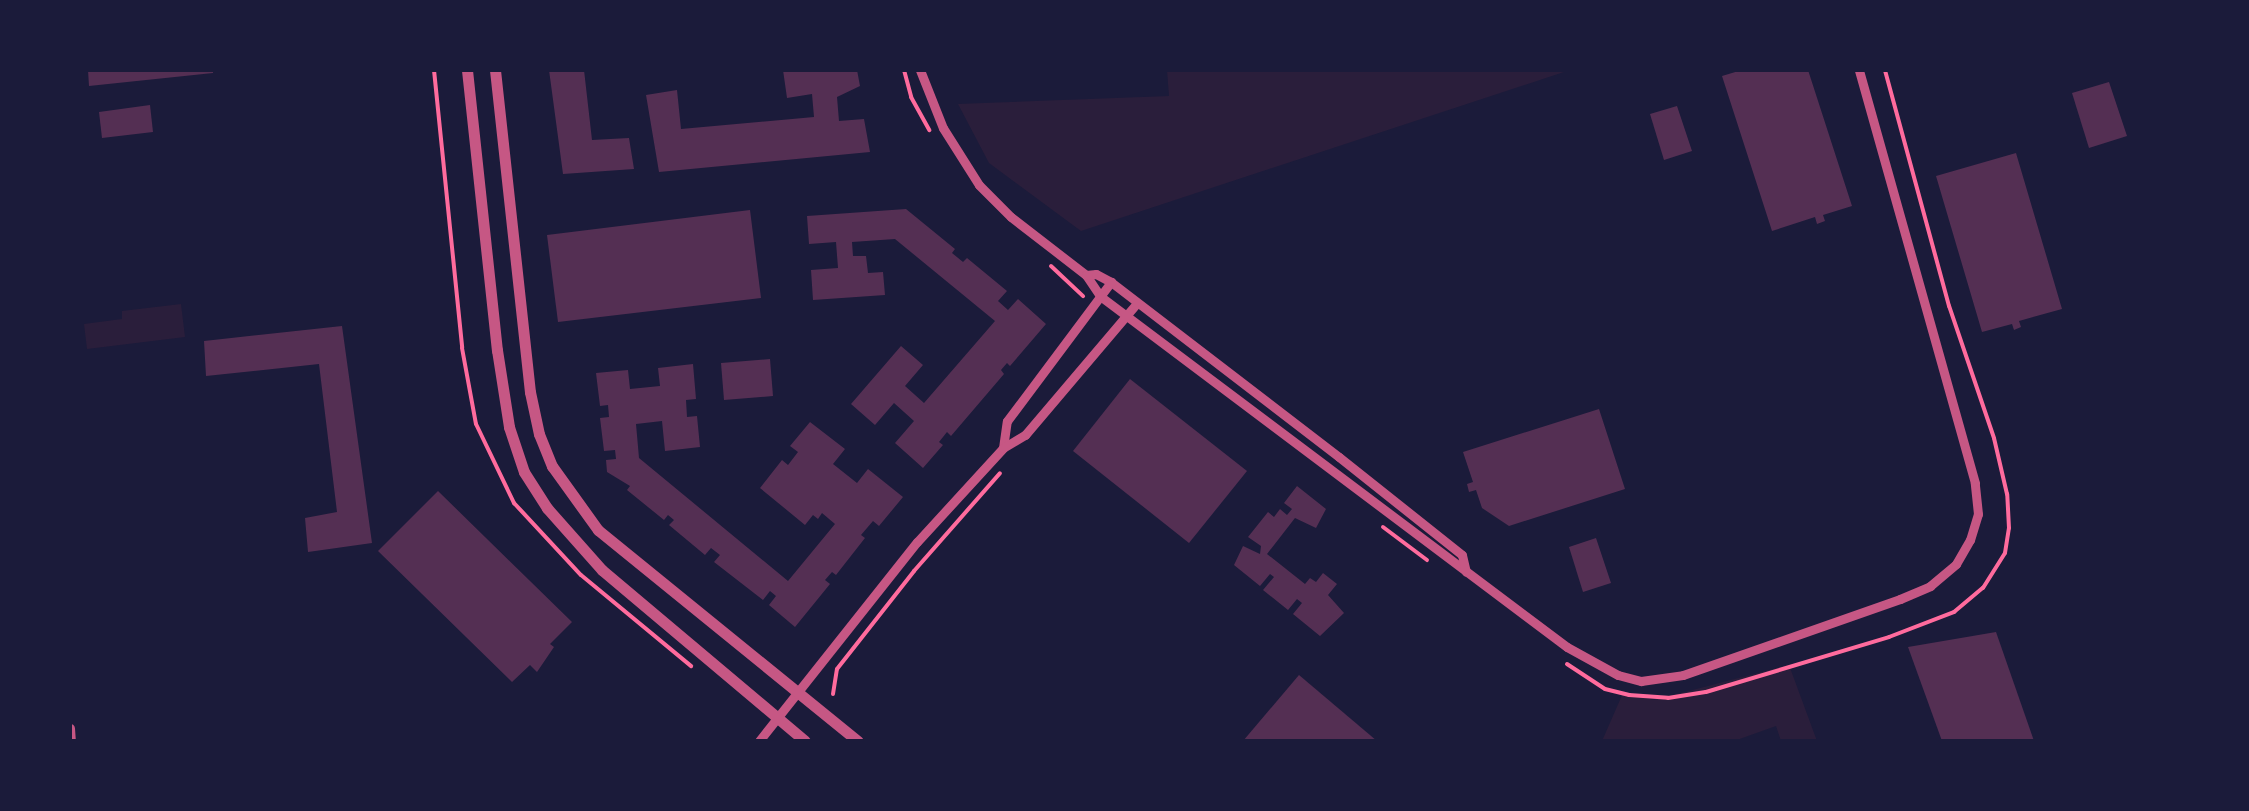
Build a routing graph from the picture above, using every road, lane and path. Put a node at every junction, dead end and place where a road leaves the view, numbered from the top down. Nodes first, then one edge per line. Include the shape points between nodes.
1 (467, 70) edge
2 (495, 70) edge
3 (920, 70) edge
4 (1859, 70) edge
5 (1885, 70) edge
6 (1086, 274) junction
7 (1110, 282) junction
8 (1100, 296) junction
9 (1137, 303) junction
10 (1126, 316) junction
11 (1004, 448) junction
12 (1004, 470) dead end
13 (1379, 524) dead end
14 (1427, 561) dead end
15 (1466, 572) junction
16 (1566, 663) dead end
17 (798, 691) junction
18 (833, 694) dead end
19 (776, 718) junction
20 (70, 728) edge
21 (71, 741) edge
22 (759, 741) edge
23 (804, 741) edge
24 (858, 741) edge

1 - 19 street via 497,350 524,472 602,570
2 - 17 street via 530,392 552,466 598,530
3 - 6 street via 943,128 979,185
4 - 15 street via 1975,483 1978,514 1956,564 1930,586 1878,608 1683,675 1641,680 1568,647
5 - 16 path via 1948,306 1994,438 2007,494 2004,553 1983,588 1954,612 1706,692 1668,698 1629,694 1605,689
6 - 7 street
6 - 8 street
7 - 8 street
7 - 9 street
8 - 10 street
8 - 11 street via 1008,421
9 - 10 street
9 - 15 street via 1462,555
10 - 11 street via 1025,435
10 - 15 street
11 - 17 street
12 - 18 path via 837,670
13 - 14 path
17 - 19 street
17 - 24 street
19 - 22 street
19 - 23 street
20 - 21 street

